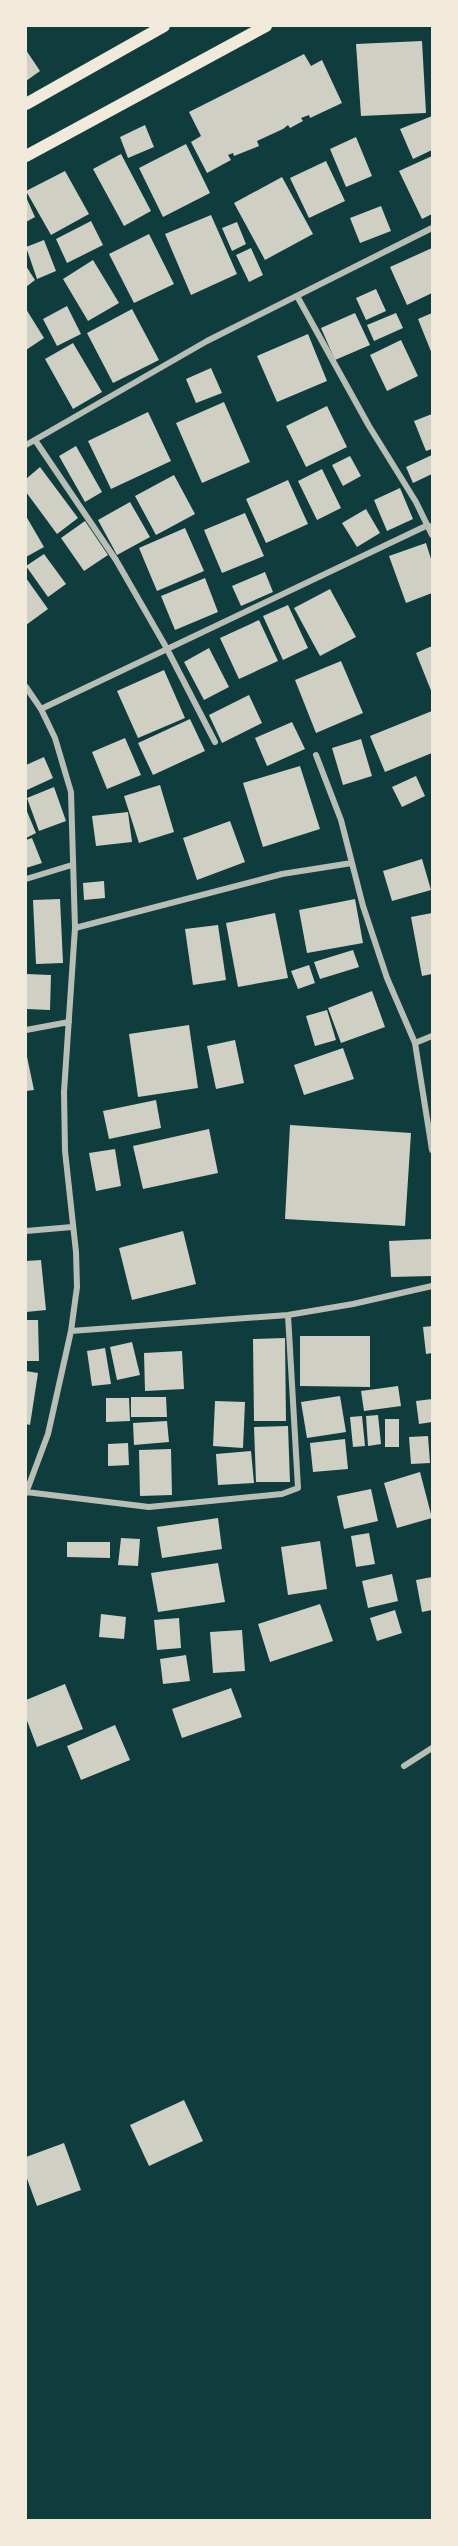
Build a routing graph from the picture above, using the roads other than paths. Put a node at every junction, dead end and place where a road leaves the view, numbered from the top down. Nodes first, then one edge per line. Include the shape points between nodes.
1 (164, 26) edge
2 (266, 26) edge
3 (26, 104) edge
4 (26, 156) edge
5 (432, 228) edge
6 (297, 296) junction
7 (35, 440) junction
8 (26, 445) edge
9 (428, 525) junction
10 (432, 535) edge
11 (166, 647) junction
12 (26, 687) edge
13 (41, 709) junction
14 (215, 742) dead end
15 (316, 755) dead end
16 (352, 863) junction
17 (72, 865) junction
18 (26, 879) edge
19 (75, 928) junction
20 (69, 1022) junction
21 (26, 1030) edge
22 (432, 1036) edge
23 (415, 1043) junction
24 (432, 1150) edge
25 (72, 1227) junction
26 (26, 1232) edge
27 (432, 1286) edge
28 (288, 1315) junction
29 (71, 1331) junction
30 (26, 1492) edge
31 (432, 1748) edge
32 (404, 1766) dead end

1 - 3 main road
2 - 4 main road
5 - 6 street
6 - 7 street via 207,341
6 - 9 street
7 - 8 street
7 - 11 street via 116,560
9 - 10 street
9 - 11 street
11 - 13 street
11 - 14 street
12 - 13 street
13 - 17 street via 55,738 71,792
15 - 16 street via 341,820
16 - 19 street via 282,874
16 - 23 street via 387,978
17 - 18 street
17 - 19 street
19 - 20 street
20 - 21 street
20 - 25 street via 64,1127
22 - 23 street
23 - 24 street
25 - 26 street
25 - 29 street via 77,1287
27 - 28 street
28 - 29 street
28 - 30 street via 297,1488 282,1494 149,1507
29 - 30 street via 48,1434
31 - 32 street

